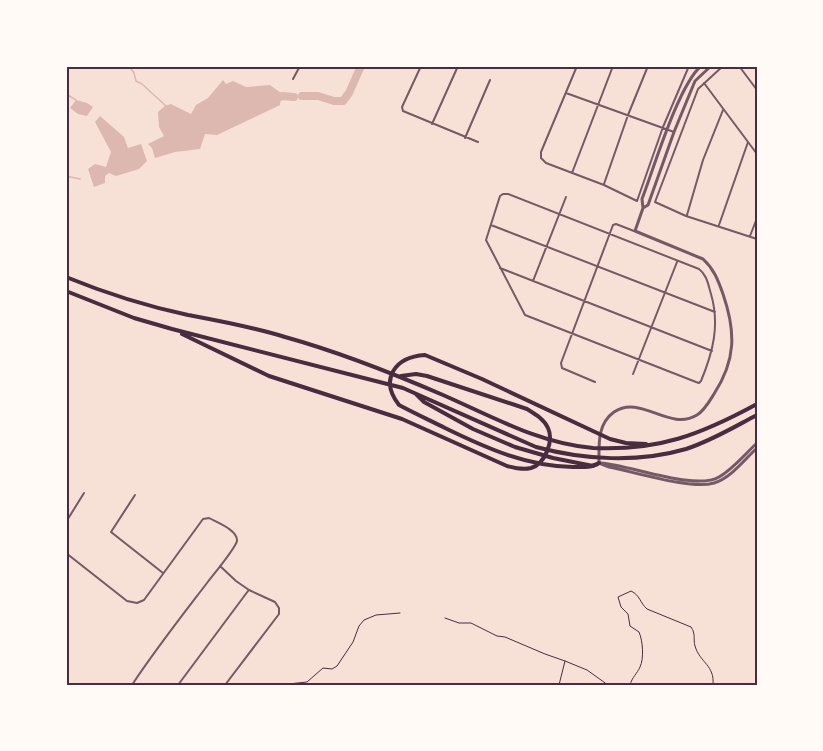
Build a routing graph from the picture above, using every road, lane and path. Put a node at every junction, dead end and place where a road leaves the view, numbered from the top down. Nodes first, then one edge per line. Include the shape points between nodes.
1 (300, 66) edge
2 (421, 66) edge
3 (458, 66) edge
4 (577, 66) edge
5 (613, 66) edge
6 (648, 66) edge
7 (690, 66) edge
8 (701, 66) edge
9 (711, 66) edge
10 (723, 66) edge
11 (739, 66) edge
12 (293, 79) dead end
13 (490, 80) dead end
14 (757, 80) edge
15 (704, 83) junction
16 (752, 84) junction
17 (757, 90) edge
18 (566, 93) junction
19 (598, 104) junction
20 (723, 110) junction
21 (628, 115) junction
22 (432, 124) junction
23 (663, 127) junction
24 (668, 129) junction
25 (674, 132) junction
26 (465, 138) junction
27 (478, 142) dead end
28 (748, 142) junction
29 (757, 154) edge
30 (572, 173) junction
31 (604, 185) junction
32 (566, 197) dead end
33 (644, 208) junction
34 (560, 214) junction
35 (686, 216) junction
36 (757, 218) edge
37 (491, 225) junction
38 (719, 225) junction
39 (634, 231) junction
40 (609, 234) junction
41 (750, 236) junction
42 (757, 238) edge
43 (547, 246) junction
44 (678, 262) junction
45 (597, 266) junction
46 (500, 268) junction
47 (66, 277) edge
48 (533, 281) junction
49 (66, 291) edge
50 (666, 293) junction
51 (584, 301) junction
52 (716, 312) junction
53 (651, 327) junction
54 (172, 329) junction
55 (571, 333) junction
56 (712, 351) junction
57 (639, 359) junction
58 (633, 374) dead end
59 (400, 376) junction
60 (595, 382) dead end
61 (413, 392) junction
62 (757, 404) edge
63 (757, 415) edge
64 (757, 443) edge
65 (662, 444) junction
66 (757, 448) edge
67 (599, 463) junction
68 (592, 466) junction
69 (84, 493) dead end
70 (135, 495) dead end
71 (66, 522) edge
72 (66, 553) edge
73 (220, 566) junction
74 (164, 573) junction
75 (249, 590) junction
76 (400, 613) dead end
77 (445, 618) dead end
78 (566, 661) junction
79 (132, 685) edge
80 (178, 685) edge
81 (225, 685) edge
82 (279, 685) edge
83 (559, 685) edge
84 (609, 685) edge
85 (630, 685) edge
86 (713, 685) edge

1 - 12 street
2 - 22 street via 402,107
3 - 22 street
4 - 18 street
5 - 19 street
6 - 21 street
7 - 23 street
8 - 24 street via 690,79
9 - 25 street via 695,81
10 - 15 street
11 - 16 street
13 - 26 street
14 - 16 street
15 - 20 street
15 - 35 street via 698,89 654,200
16 - 17 street
18 - 19 street
18 - 30 street via 541,158
19 - 21 street
19 - 30 street
20 - 28 street
20 - 35 street
21 - 23 street
21 - 31 street
22 - 26 street
23 - 24 street
23 - 31 street via 637,201
24 - 25 street
24 - 33 street via 642,199
25 - 33 street
26 - 27 street
28 - 29 street
28 - 38 street
30 - 31 street
32 - 34 street
33 - 39 street
34 - 37 street via 503,194
34 - 40 street
34 - 43 street
35 - 38 street
36 - 41 street
37 - 43 street
37 - 46 street via 486,240
38 - 41 street
39 - 40 street via 614,223
39 - 67 street via 703,259 711,266 732,321 731,354 718,387 699,415 673,420 640,408 614,412 600,433
40 - 44 street
40 - 45 street
41 - 42 street
43 - 45 street
43 - 48 street
44 - 50 street
44 - 52 street via 704,273
45 - 50 street
45 - 51 street
46 - 48 street
46 - 55 street via 525,315
47 - 59 highway via 134,301 286,337
48 - 51 street
49 - 54 highway
50 - 52 street
50 - 53 street
51 - 53 street
51 - 55 street
52 - 56 street
53 - 56 street
53 - 57 street
54 - 59 highway via 269,376 402,419 507,466 533,467 549,447 548,428 527,409 427,376
54 - 61 highway
55 - 57 street
55 - 60 street via 560,366
56 - 57 street via 699,383
57 - 58 street
59 - 65 highway via 540,437 591,447
61 - 63 highway via 536,447 607,458 662,455 687,448
61 - 68 highway via 424,402 494,439 535,454
62 - 65 highway via 706,431
64 - 67 street via 725,473 705,481
65 - 68 highway via 610,439 425,355 403,361 391,376 390,389 399,405 501,454 553,467
66 - 67 street via 712,484 676,483
67 - 68 highway
69 - 71 street
70 - 74 street via 111,532
72 - 74 street via 127,601 144,600
73 - 74 street via 237,539 232,531 206,518
73 - 75 street
73 - 79 street
75 - 80 street
75 - 81 street via 275,602 279,614
76 - 82 path via 364,620 338,666 323,668 307,682
77 - 78 path via 471,623
78 - 83 path
78 - 84 path
85 - 86 path via 640,668 644,646 618,597 631,591 647,609 691,627 695,647 713,674

